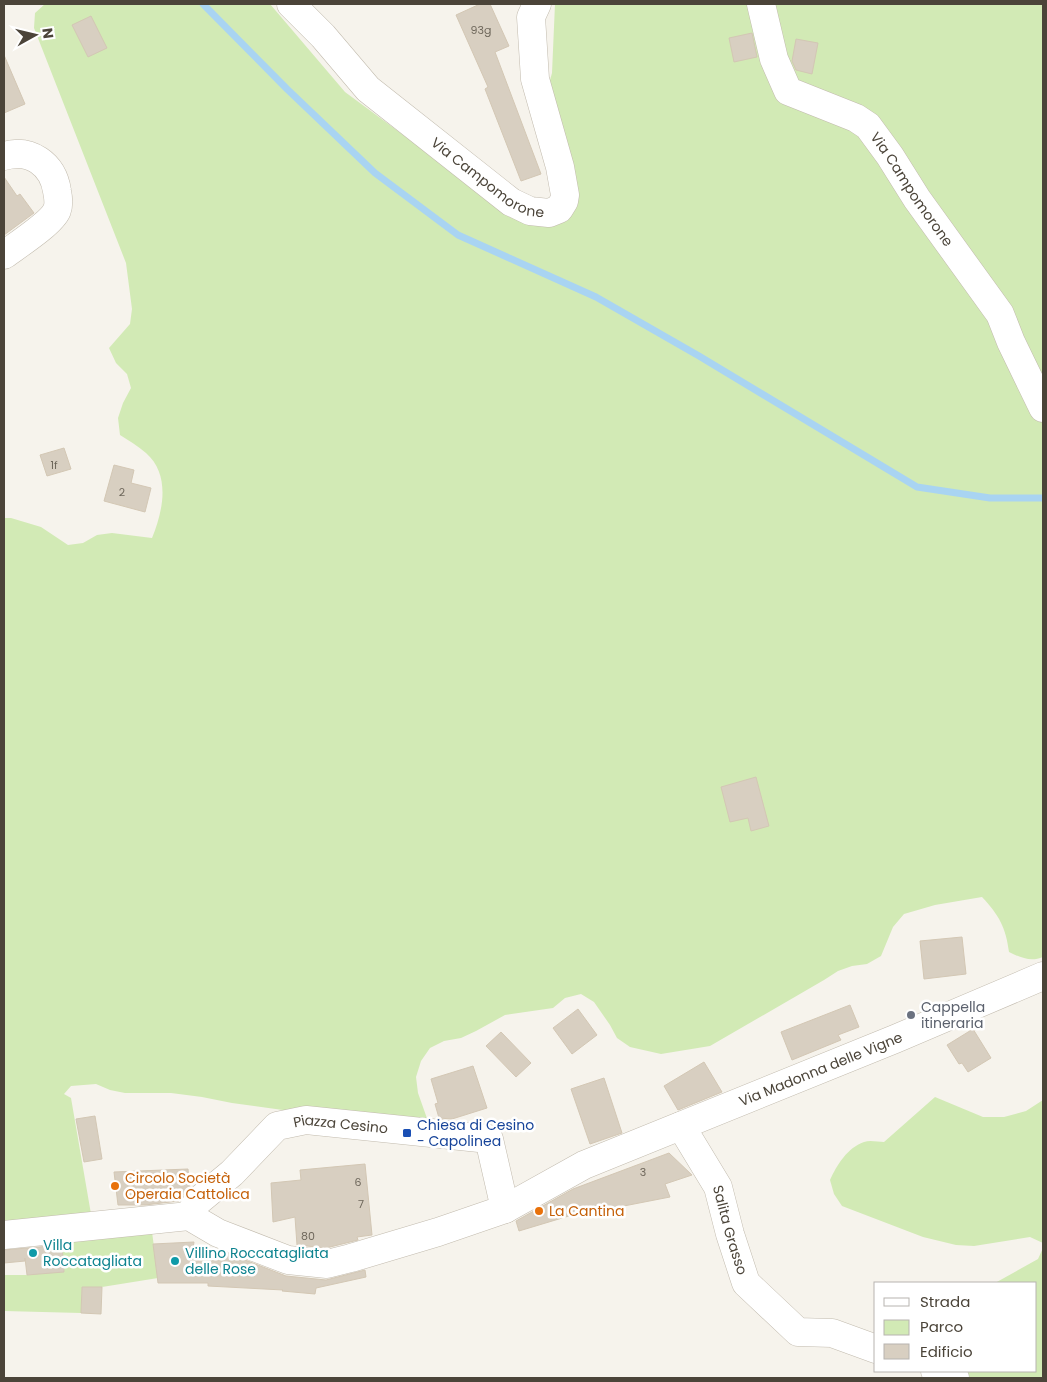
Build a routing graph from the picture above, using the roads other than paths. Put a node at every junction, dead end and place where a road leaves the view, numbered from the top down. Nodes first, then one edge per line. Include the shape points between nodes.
1 (291, 4) edge
2 (537, 4) edge
3 (761, 4) edge
4 (4, 156) edge
5 (4, 255) edge
6 (1043, 408) edge
7 (1043, 976) edge
8 (681, 1126) junction
9 (505, 1209) junction
10 (189, 1216) junction
11 (4, 1236) edge
12 (874, 1348) edge
13 (938, 1372) edge
14 (955, 1378) edge

1 - 2 street, Via Campomorone via 324,36 368,90 511,202 530,211 549,213 559,209 565,194 535,79 531,17
3 - 6 street, Via Campomorone via 774,59 788,91 856,118 868,126 1000,314
4 - 5 street via 26,154 44,164 53,175 58,196 56,211 48,222
7 - 8 street, Via Madonna delle Vigne
8 - 9 street, Via Madonna delle Vigne via 584,1165
8 - 12 street, Salita Grasso via 718,1187 746,1283 798,1332 832,1333
9 - 10 street, Via Madonna delle Vigne via 327,1264 288,1260 218,1234
9 - 10 street, Piazza Cesino via 489,1139 306,1120 277,1126 232,1173 197,1202
10 - 11 street
13 - 14 street

